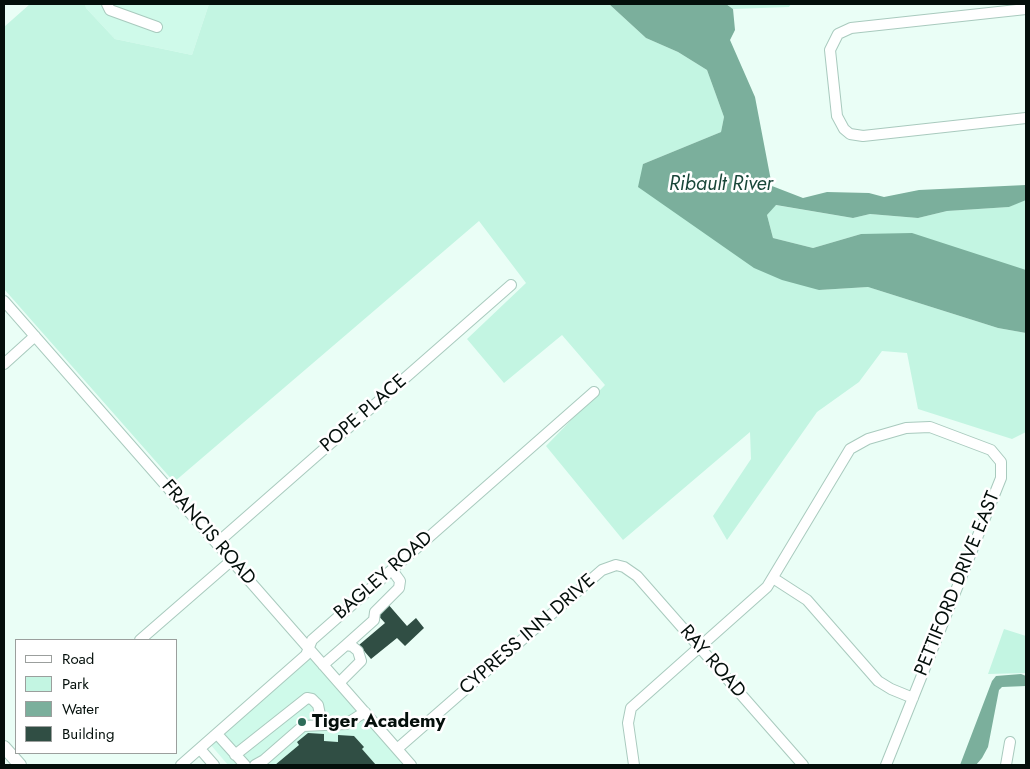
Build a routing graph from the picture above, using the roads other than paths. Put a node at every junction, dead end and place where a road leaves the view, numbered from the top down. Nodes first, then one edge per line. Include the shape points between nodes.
1 (107, 4) edge
2 (1026, 8) edge
3 (157, 27) dead end
4 (1026, 118) edge
5 (511, 285) dead end
6 (4, 301) edge
7 (35, 336) junction
8 (4, 364) edge
9 (594, 392) dead end
10 (217, 543) junction
11 (232, 560) junction
12 (616, 565) joint
13 (392, 570) junction
14 (773, 578) junction
15 (141, 639) edge
16 (346, 645) junction
17 (698, 647) junction
18 (308, 648) junction
19 (323, 665) junction
20 (339, 683) junction
21 (912, 698) junction
22 (364, 712) junction
23 (322, 724) junction
24 (217, 734) junction
25 (1010, 742) dead end
26 (10, 749) edge
27 (200, 749) junction
28 (397, 749) junction
29 (235, 755) junction
30 (20, 765) edge
31 (181, 765) edge
32 (214, 765) edge
33 (245, 765) edge
34 (255, 765) edge
35 (411, 765) edge
36 (634, 765) edge
37 (803, 765) edge
38 (886, 765) edge
39 (1006, 765) edge

1 - 3 street via 110,10
2 - 4 street via 851,28 838,34 830,50 837,116 844,130 850,134 863,136
5 - 10 street, POPE PLACE
6 - 7 street, FRANCIS ROAD
7 - 8 street
7 - 10 street, FRANCIS ROAD
9 - 13 street, BAGLEY ROAD
10 - 11 street, FRANCIS ROAD
11 - 15 street
11 - 18 street, FRANCIS ROAD
12 - 17 street, RAY ROAD via 636,576
12 - 28 street, CYPRESS INN DRIVE via 602,570
13 - 16 street via 400,581 400,588 374,612 374,620
13 - 18 street, BAGLEY ROAD via 312,640
14 - 17 street, PETTIFORD DRIVE EAST via 767,587
14 - 21 street via 807,600 878,681
14 - 21 street, PETTIFORD DRIVE EAST via 850,449 868,439 918,426 945,431 991,450 1000,462 1001,478
16 - 19 street
16 - 20 street via 355,648 361,661
17 - 36 street, PETTIFORD DRIVE EAST via 631,708 628,723
17 - 37 street, RAY ROAD
18 - 19 street, FRANCIS ROAD
18 - 24 street, BAGLEY ROAD via 306,654
19 - 20 street, FRANCIS ROAD
20 - 22 street, FRANCIS ROAD
21 - 38 street, PETTIFORD DRIVE EAST
22 - 23 street via 346,724
22 - 28 street, FRANCIS ROAD
23 - 29 street via 318,706 307,698
23 - 34 street via 303,726
24 - 27 street, BAGLEY ROAD
24 - 29 street
25 - 39 street
26 - 30 main road
27 - 31 street, BAGLEY ROAD
27 - 32 street
28 - 35 street, FRANCIS ROAD
29 - 33 street

